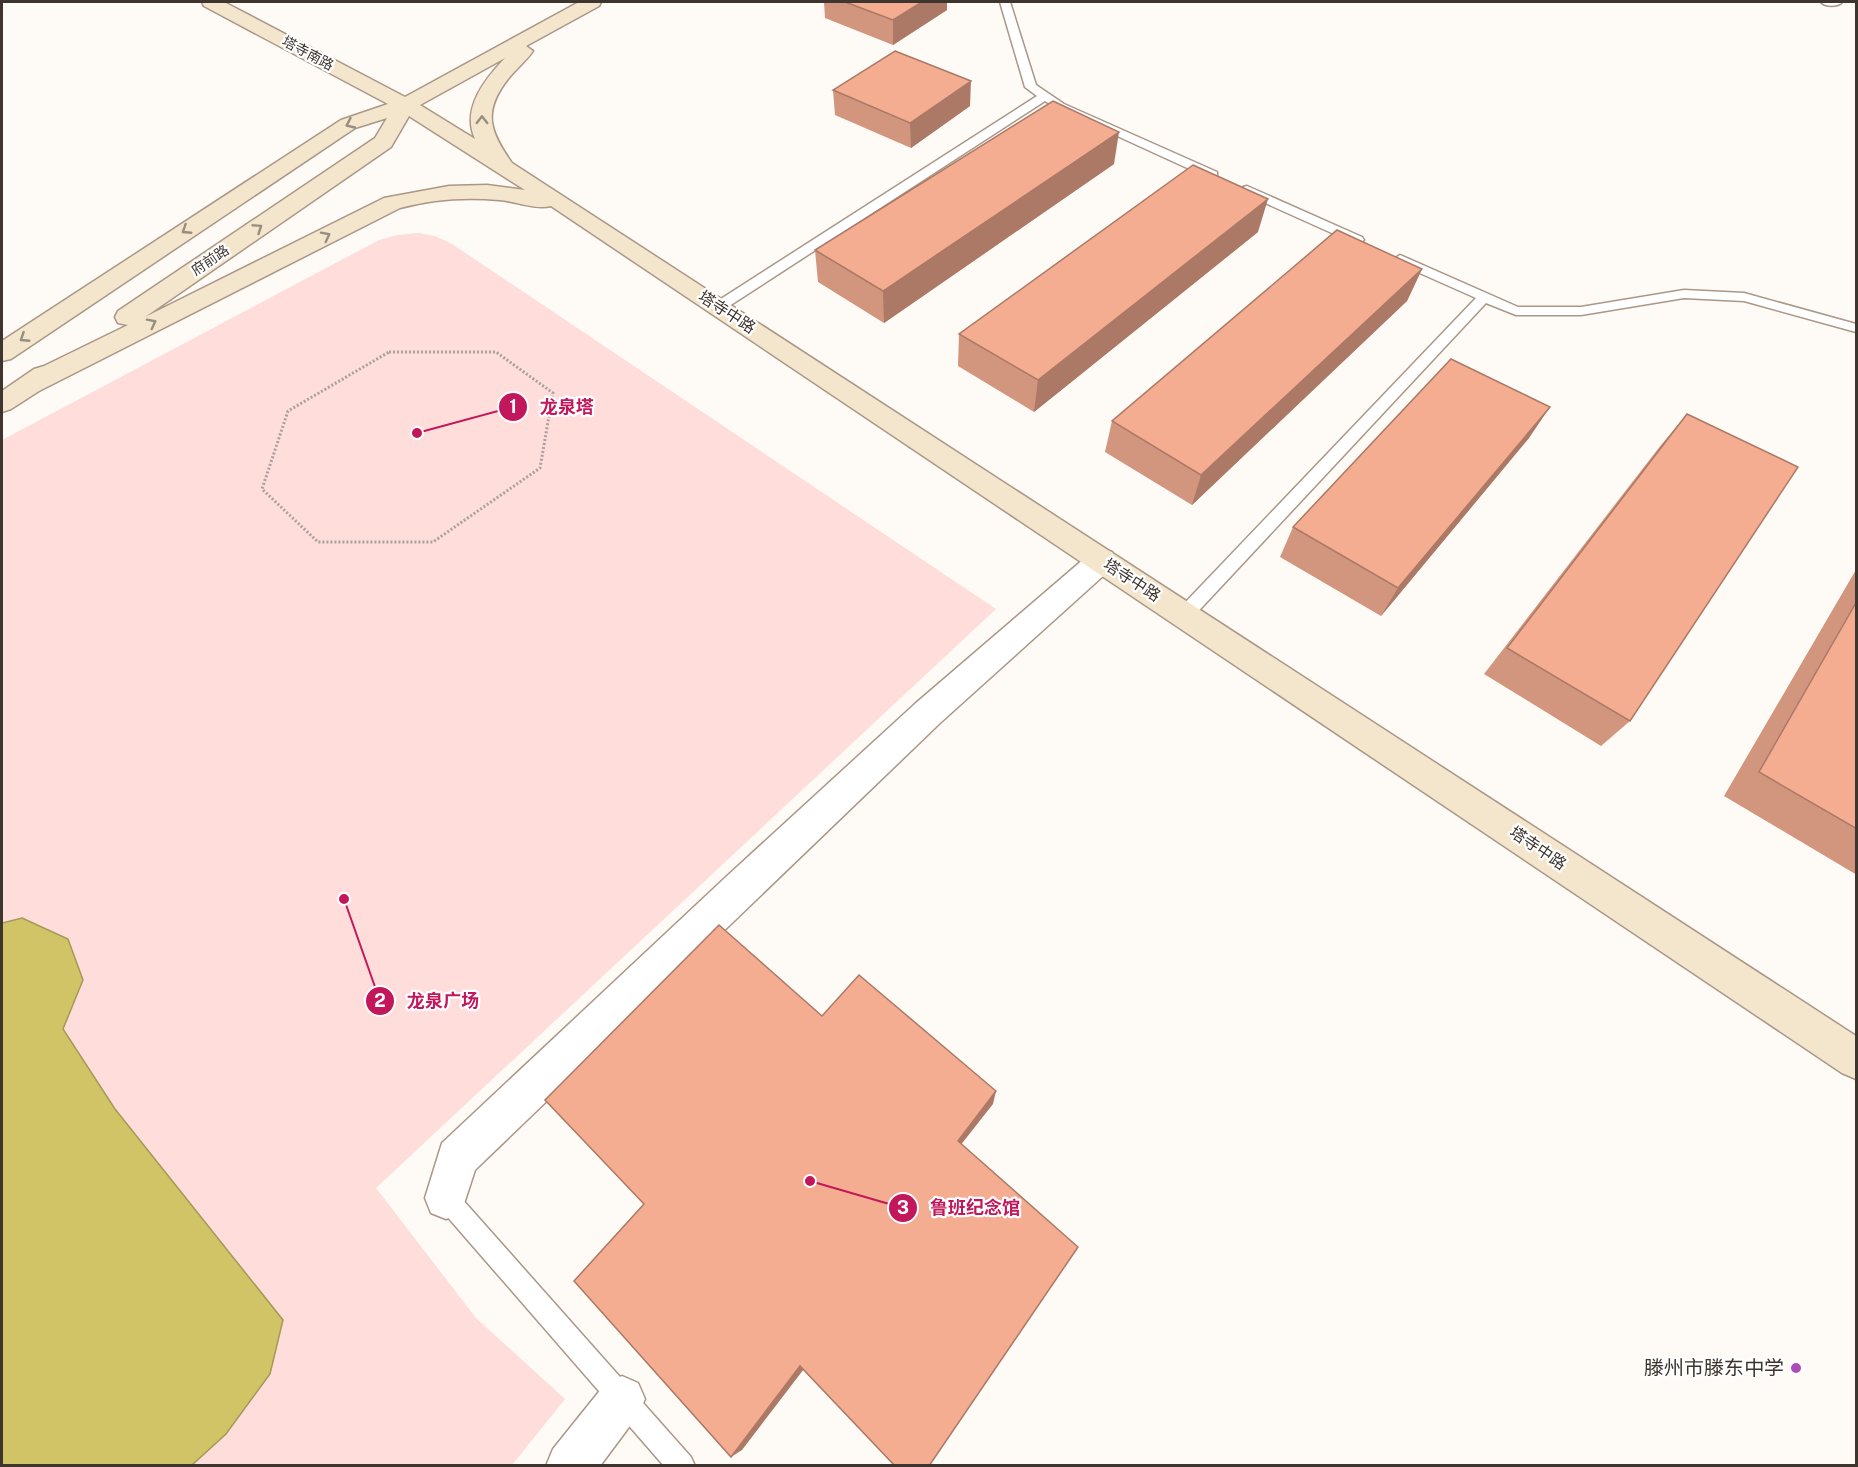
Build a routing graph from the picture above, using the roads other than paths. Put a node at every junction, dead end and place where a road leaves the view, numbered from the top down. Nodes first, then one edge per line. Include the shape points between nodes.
1 (211, 2) edge
2 (591, 2) edge
3 (1005, 2) edge
4 (567, 15) junction
5 (1045, 96) junction
6 (405, 105) junction
7 (507, 170) junction
8 (566, 206) junction
9 (1484, 297) junction
10 (718, 307) junction
11 (1857, 328) edge
12 (2, 353) edge
13 (24, 387) junction
14 (2, 403) edge
15 (1102, 560) junction
16 (1185, 614) junction
17 (1857, 1059) edge
18 (446, 1198) joint
19 (621, 1399) junction
20 (570, 1466) edge
21 (682, 1466) edge

1 - 6 main road, 塔寺南路
2 - 4 main road
3 - 5 lane via 1031,87
4 - 6 main road
7 -> 4 main road via 489,152 482,133 482,108 490,87 517,57
5 - 9 lane
5 - 10 lane
6 - 7 main road, 塔寺中路
6 -> 12 main road via 348,124
13 -> 6 main road, 府前路 via 383,142
7 - 8 main road, 塔寺中路
8 - 10 main road, 塔寺中路
13 -> 8 main road via 392,203 422,194 460,190 507,194
9 - 11 lane via 1516,311 1581,311 1684,294 1744,297
9 - 16 lane
10 - 15 main road, 塔寺中路
13 - 14 main road, 府前路
15 - 16 main road, 塔寺中路
15 - 18 street via 885,752 457,1158
16 - 17 main road, 塔寺中路
18 - 19 lane
19 - 20 street
19 - 21 lane

